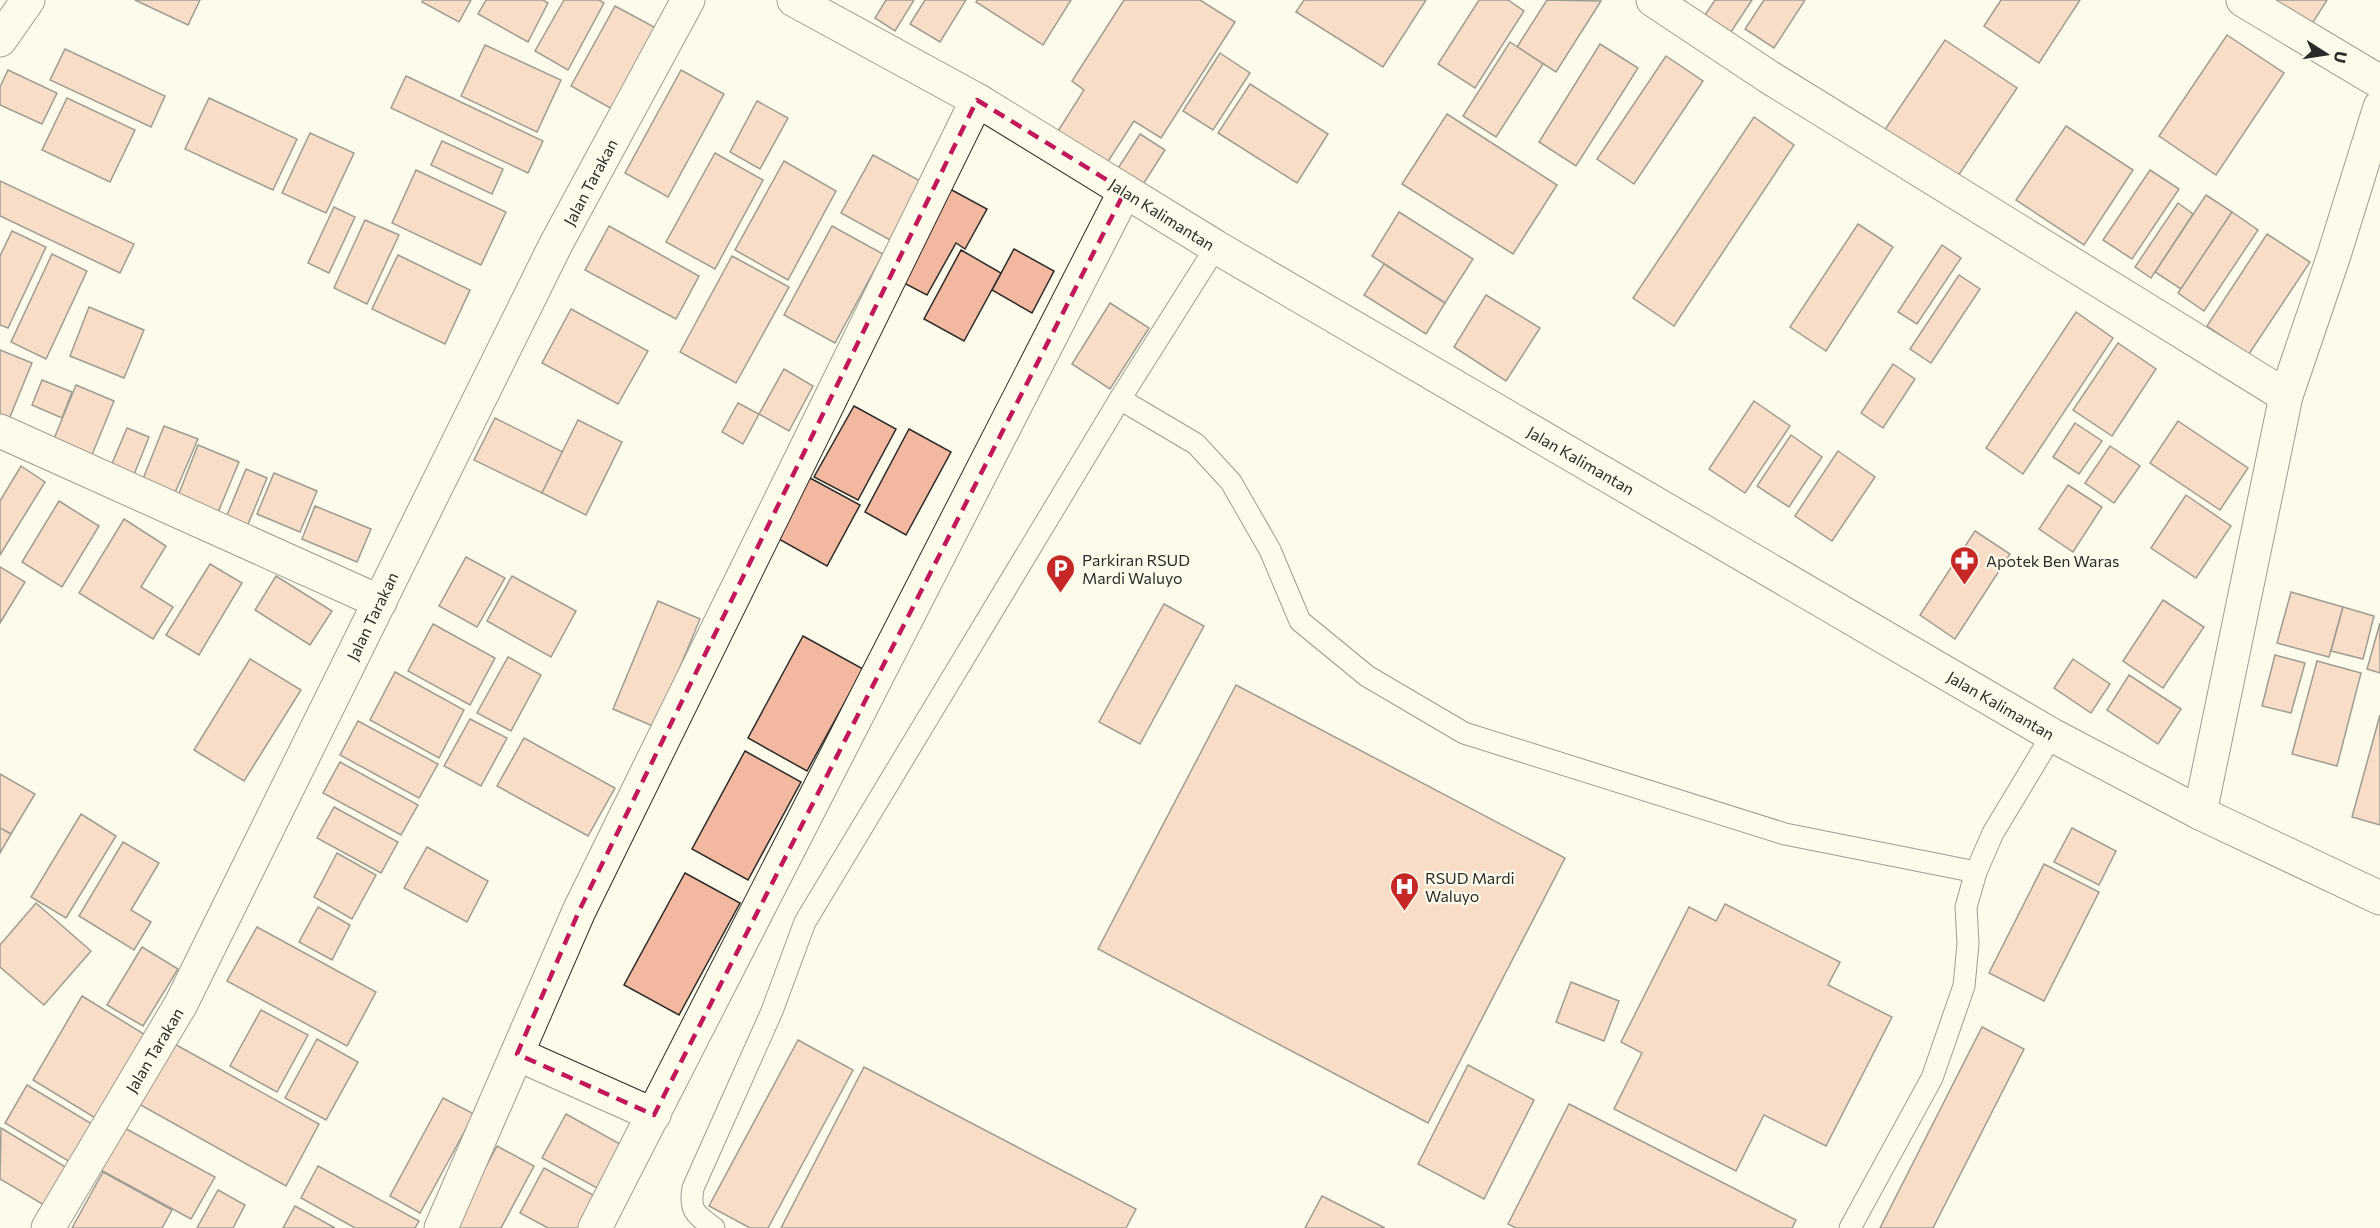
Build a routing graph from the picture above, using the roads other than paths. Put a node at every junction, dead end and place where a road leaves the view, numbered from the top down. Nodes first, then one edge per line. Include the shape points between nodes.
1 (28, 0) edge
2 (688, 0) edge
3 (794, 0) edge
4 (1653, 0) edge
5 (2243, 0) edge
6 (0, 40) edge
7 (2380, 82) edge
8 (977, 100) junction
9 (2380, 107) edge
10 (1125, 191) junction
11 (1216, 247) junction
12 (2286, 396) junction
13 (1120, 399) junction
14 (0, 431) edge
15 (380, 602) junction
16 (2052, 735) junction
17 (2200, 813) junction
18 (1976, 872) junction
19 (2380, 898) edge
20 (517, 1054) junction
21 (654, 1115) junction
22 (48, 1228) edge
23 (441, 1228) edge
24 (595, 1228) edge
25 (714, 1228) edge
26 (1850, 1228) edge

1 - 6 main road
2 - 15 main road, Jalan Tarakan via 556,244
3 - 8 main road, Jalan Kalimantan
4 - 12 main road via 1769,77
5 - 7 main road
8 - 10 main road, Jalan Kalimantan
8 - 20 main road via 579,911
9 - 12 main road
10 - 11 main road, Jalan Kalimantan
10 - 21 main road
11 - 13 lane
11 - 16 main road, Jalan Kalimantan
12 - 17 main road
13 - 18 lane via 1196,444 1231,482 1270,550 1300,621 1367,676 1464,733 1785,834
13 - 25 lane via 805,922 772,1011 693,1188 694,1212
14 - 15 main road
15 - 22 main road, Jalan Tarakan via 182,1004
16 - 17 main road, Jalan Kalimantan
16 - 18 lane via 1993,833
17 - 19 main road, Jalan Kalimantan
18 - 26 lane via 1966,907 1964,986 1932,1078
20 - 21 main road
20 - 23 main road
21 - 24 main road

